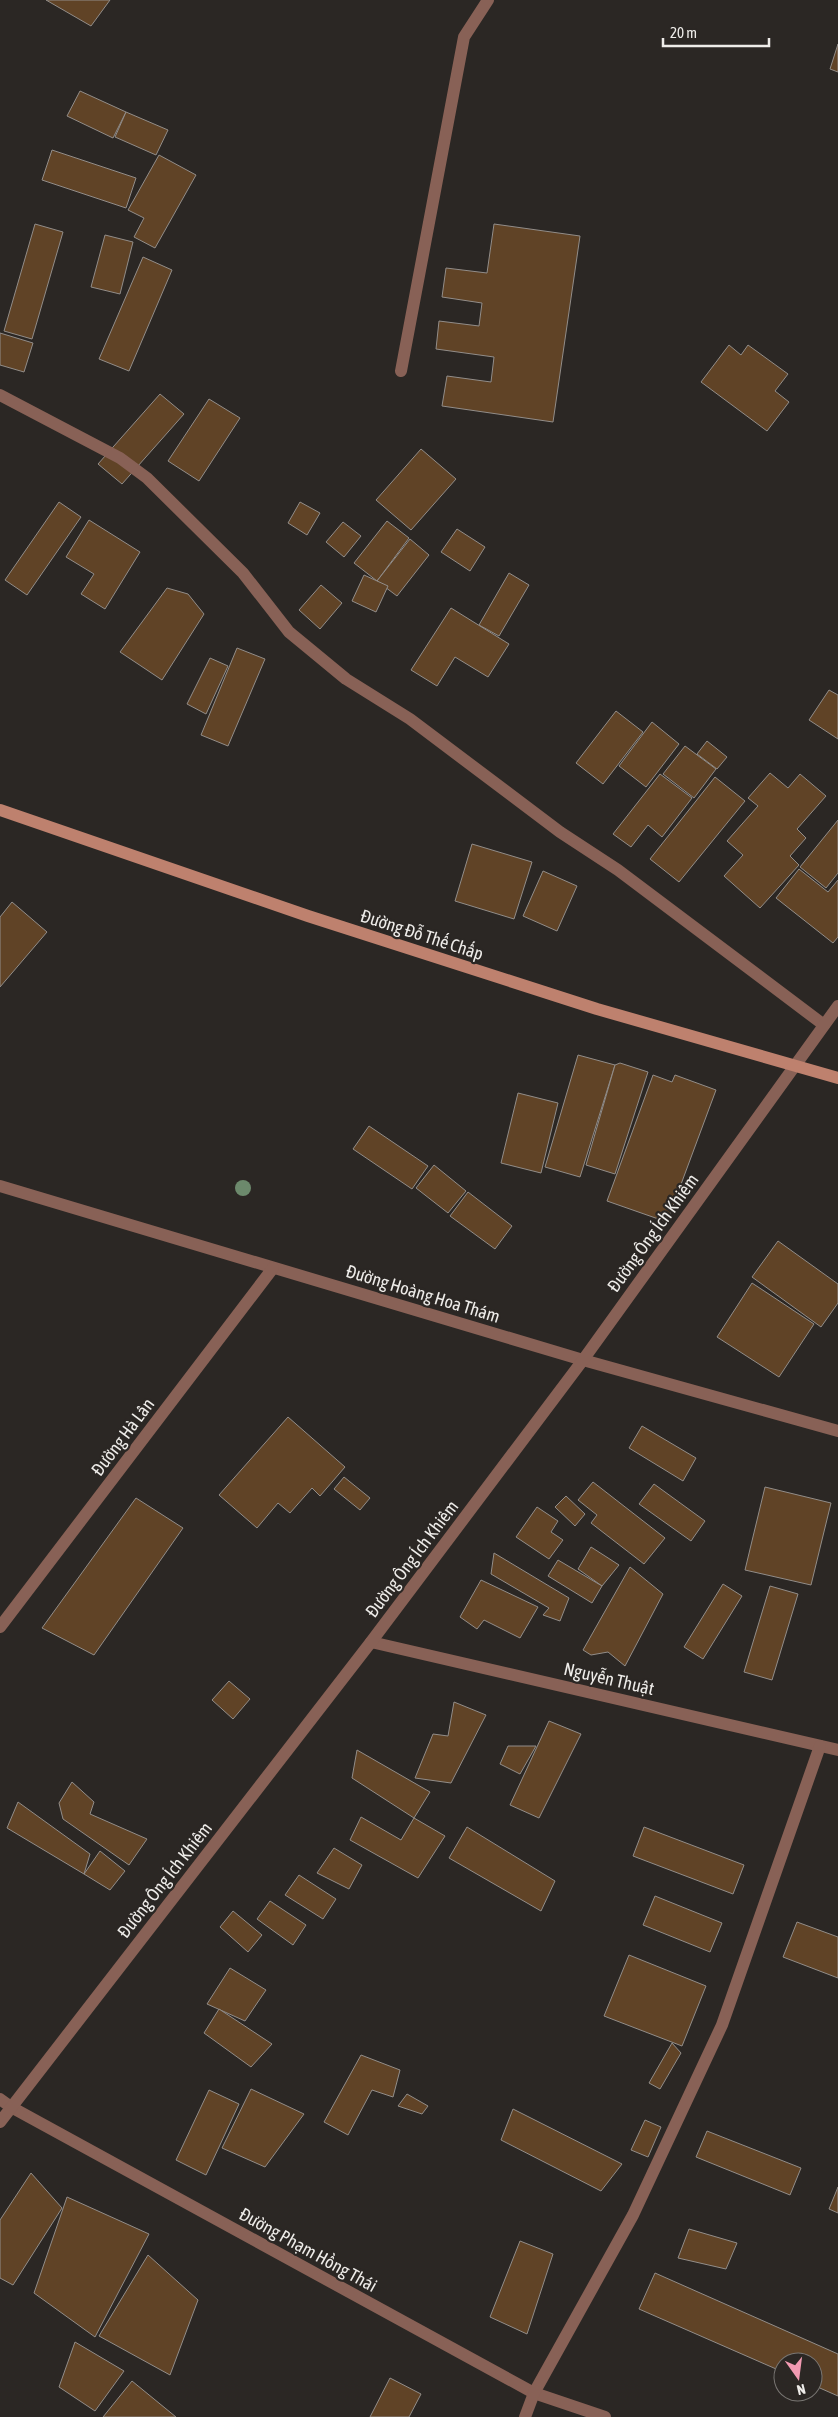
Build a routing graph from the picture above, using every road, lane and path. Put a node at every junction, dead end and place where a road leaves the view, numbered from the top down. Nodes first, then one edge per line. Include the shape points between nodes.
1 (488, 0) edge
2 (401, 371) dead end
3 (0, 395) edge
4 (0, 810) edge
5 (838, 1006) edge
6 (824, 1025) junction
7 (794, 1066) junction
8 (838, 1078) edge
9 (0, 1186) edge
10 (273, 1268) junction
11 (583, 1360) junction
12 (838, 1431) edge
13 (0, 1627) edge
14 (371, 1642) junction
15 (820, 1746) junction
16 (838, 1750) edge
17 (0, 2099) edge
18 (11, 2107) junction
19 (0, 2122) edge
20 (534, 2393) junction
21 (525, 2417) edge
22 (605, 2417) edge

1 - 2 street via 464,37
3 - 6 street via 120,458 147,478 243,573 289,632 346,679 410,719
4 - 7 street, Đường Đỗ Thế Chấp via 308,916 597,1009
5 - 6 street, Đường Ông Ích Khiêm
6 - 7 street, Đường Ông Ích Khiêm
7 - 8 street, Đường Đỗ Thế Chấp
7 - 11 street, Đường Ông Ích Khiêm
9 - 10 street, Đường Hoàng Hoa Thám
10 - 11 street, Đường Hoàng Hoa Thám
10 - 13 street, Đường Hà Lân
11 - 12 street, Đường Hoàng Hoa Thám
11 - 14 street, Đường Ông Ích Khiêm
14 - 15 street, Nguyễn Thuật
14 - 18 street, Đường Ông Ích Khiêm
15 - 16 street, Nguyễn Thuật
15 - 20 street via 722,2025 634,2216
17 - 18 street, Đường Phạm Hồng Thái
18 - 19 street, Đường Ông Ích Khiêm
18 - 20 street, Đường Phạm Hồng Thái
20 - 21 street
20 - 22 street, Đường Phạm Hồng Thái

